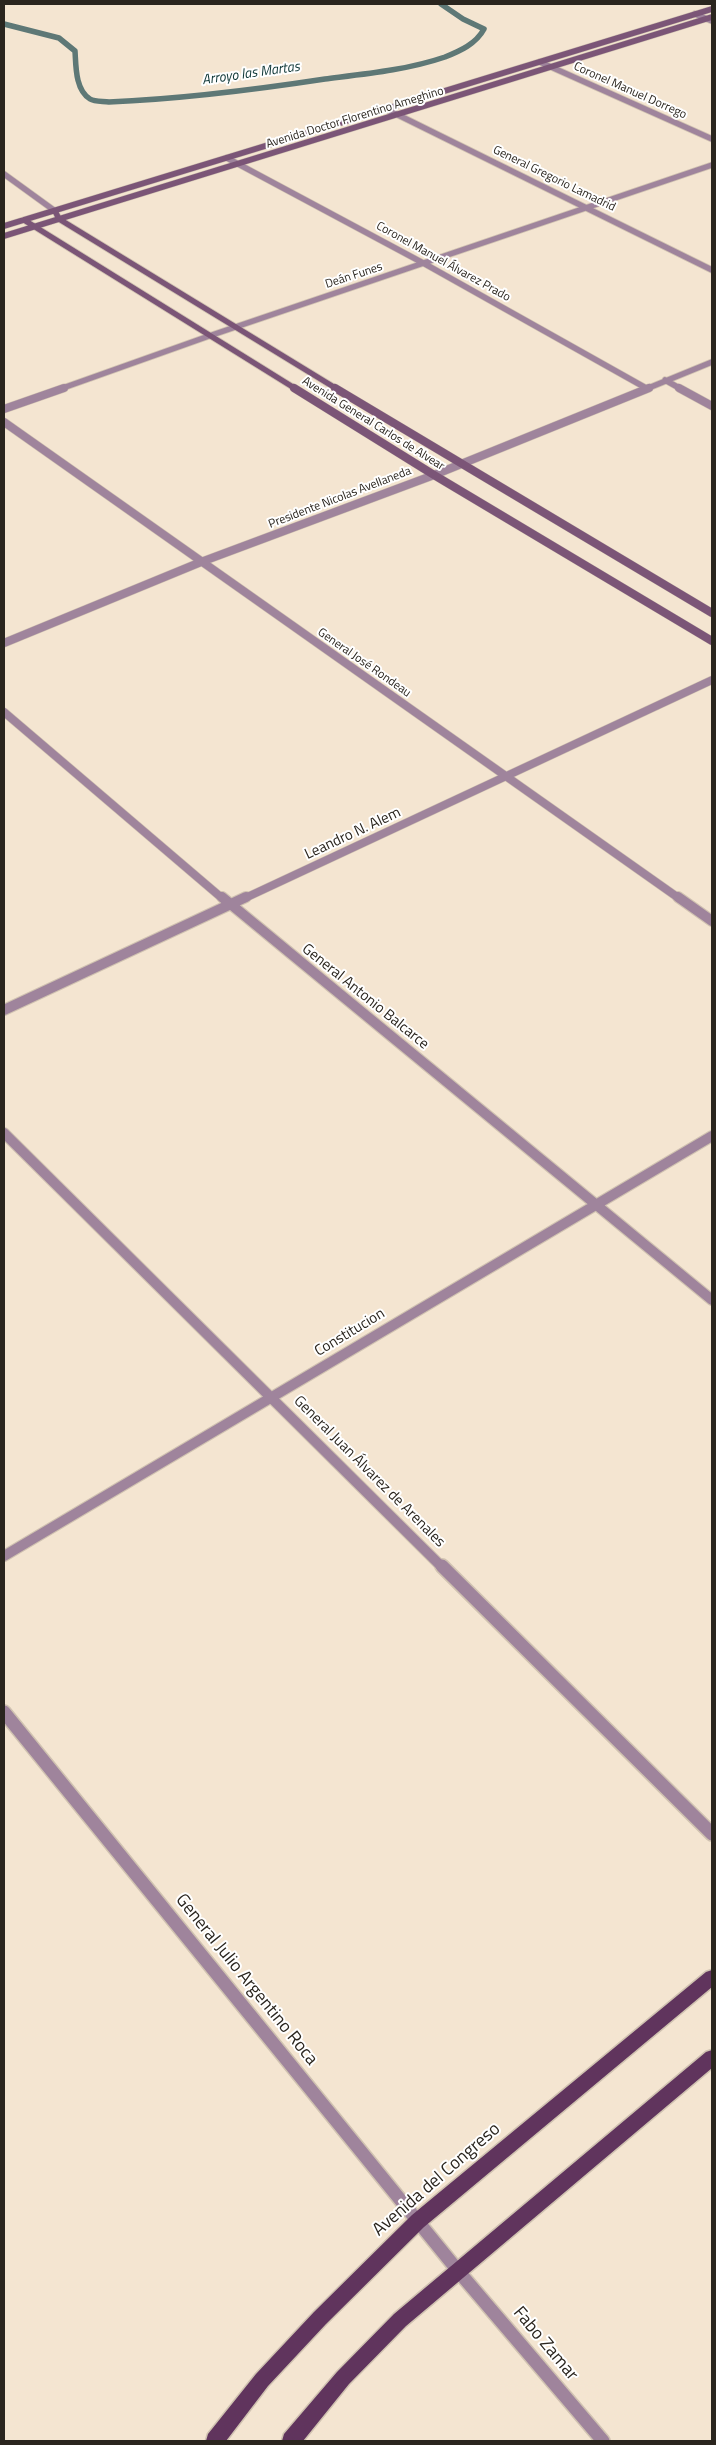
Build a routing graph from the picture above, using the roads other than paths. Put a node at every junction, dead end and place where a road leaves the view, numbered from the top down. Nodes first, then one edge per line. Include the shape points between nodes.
1 (712, 10) edge
2 (695, 14) junction
3 (710, 19) edge
4 (540, 62) junction
5 (552, 68) junction
6 (386, 109) junction
7 (399, 115) junction
8 (712, 139) edge
9 (227, 158) junction
10 (237, 164) junction
11 (712, 165) edge
12 (4, 174) edge
13 (588, 208) junction
14 (54, 211) junction
15 (59, 219) junction
16 (24, 220) junction
17 (4, 226) edge
18 (32, 227) junction
19 (4, 236) edge
20 (425, 264) junction
21 (712, 270) edge
22 (235, 328) junction
23 (209, 336) junction
24 (712, 362) edge
25 (665, 380) junction
26 (646, 388) junction
27 (712, 406) edge
28 (4, 409) edge
29 (4, 422) edge
30 (459, 464) junction
31 (434, 475) junction
32 (201, 562) junction
33 (712, 613) edge
34 (712, 641) edge
35 (4, 643) edge
36 (712, 680) edge
37 (4, 712) edge
38 (507, 777) junction
39 (232, 906) junction
40 (712, 921) edge
41 (4, 1010) edge
42 (4, 1133) edge
43 (712, 1136) edge
44 (595, 1204) junction
45 (712, 1300) edge
46 (272, 1398) junction
47 (4, 1556) edge
48 (4, 1712) edge
49 (712, 1834) edge
50 (712, 1977) edge
51 (712, 2058) edge
52 (418, 2221) junction
53 (459, 2272) junction
54 (215, 2441) edge
55 (291, 2441) edge
56 (602, 2441) edge

1 - 2 street, Avenida Doctor Florentino Ameghino
2 - 3 street
2 - 4 street, Avenida Doctor Florentino Ameghino
3 - 5 street, Avenida Doctor Florentino Ameghino
4 - 5 street, Coronel Manuel Dorrego
4 - 6 street, Avenida Doctor Florentino Ameghino
5 - 7 street, Avenida Doctor Florentino Ameghino
5 - 8 street, Coronel Manuel Dorrego
6 - 7 street, General Gregorio Lamadrid
6 - 9 street, Avenida Doctor Florentino Ameghino
7 - 10 street, Avenida Doctor Florentino Ameghino
7 - 13 street, General Gregorio Lamadrid
9 - 10 street, Coronel Manuel Álvarez Prado
9 - 14 street, Avenida Doctor Florentino Ameghino
10 - 15 street, Avenida Doctor Florentino Ameghino
10 - 20 street, Coronel Manuel Álvarez Prado
11 - 13 street, Deán Funes
12 - 14 street
13 - 20 street, Deán Funes
13 - 21 street, General Gregorio Lamadrid
14 - 15 street, Avenida General Carlos de Alvear
14 - 16 street, Avenida Doctor Florentino Ameghino
15 - 18 street, Avenida Doctor Florentino Ameghino
15 - 22 street, Avenida General Carlos de Alvear
16 - 17 street, Avenida Doctor Florentino Ameghino
16 - 18 street, Avenida General Carlos de Alvear
18 - 19 street, Avenida Doctor Florentino Ameghino
18 - 23 street, Avenida General Carlos de Alvear
20 - 22 street, Deán Funes
20 - 26 street, Coronel Manuel Álvarez Prado
22 - 23 street, Deán Funes
22 - 30 street, Avenida General Carlos de Alvear
23 - 28 street, Deán Funes
23 - 31 street, Avenida General Carlos de Alvear
24 - 25 street, Presidente Nicolas Avellaneda
25 - 26 street, Presidente Nicolas Avellaneda
25 - 27 street
26 - 30 street, Presidente Nicolas Avellaneda
29 - 32 street, General José Rondeau
30 - 31 street, Presidente Nicolas Avellaneda
30 - 33 street, Avenida General Carlos de Alvear
31 - 32 street, Presidente Nicolas Avellaneda
31 - 34 street, Avenida General Carlos de Alvear
32 - 35 street, Presidente Nicolas Avellaneda
32 - 38 street, General José Rondeau
36 - 38 street, Leandro N. Alem
37 - 39 street, General Antonio Balcarce
38 - 39 street, Leandro N. Alem
38 - 40 street, General José Rondeau
39 - 41 street, Leandro N. Alem
39 - 44 street, General Antonio Balcarce
42 - 46 street, General Juan Álvarez de Arenales
43 - 44 street, Constitucion
44 - 45 street, General Antonio Balcarce
44 - 46 street, Constitucion
46 - 47 street, Constitucion
46 - 49 street, General Juan Álvarez de Arenales
48 - 52 street, General Julio Argentino Roca
50 - 52 main road, Avenida del Congreso
51 - 53 main road
52 - 53 street, General Julio Argentino Roca
52 - 54 main road, Avenida del Congreso via 262,2380
53 - 55 main road via 400,2320 344,2378
53 - 56 street, Fabo Zamar

